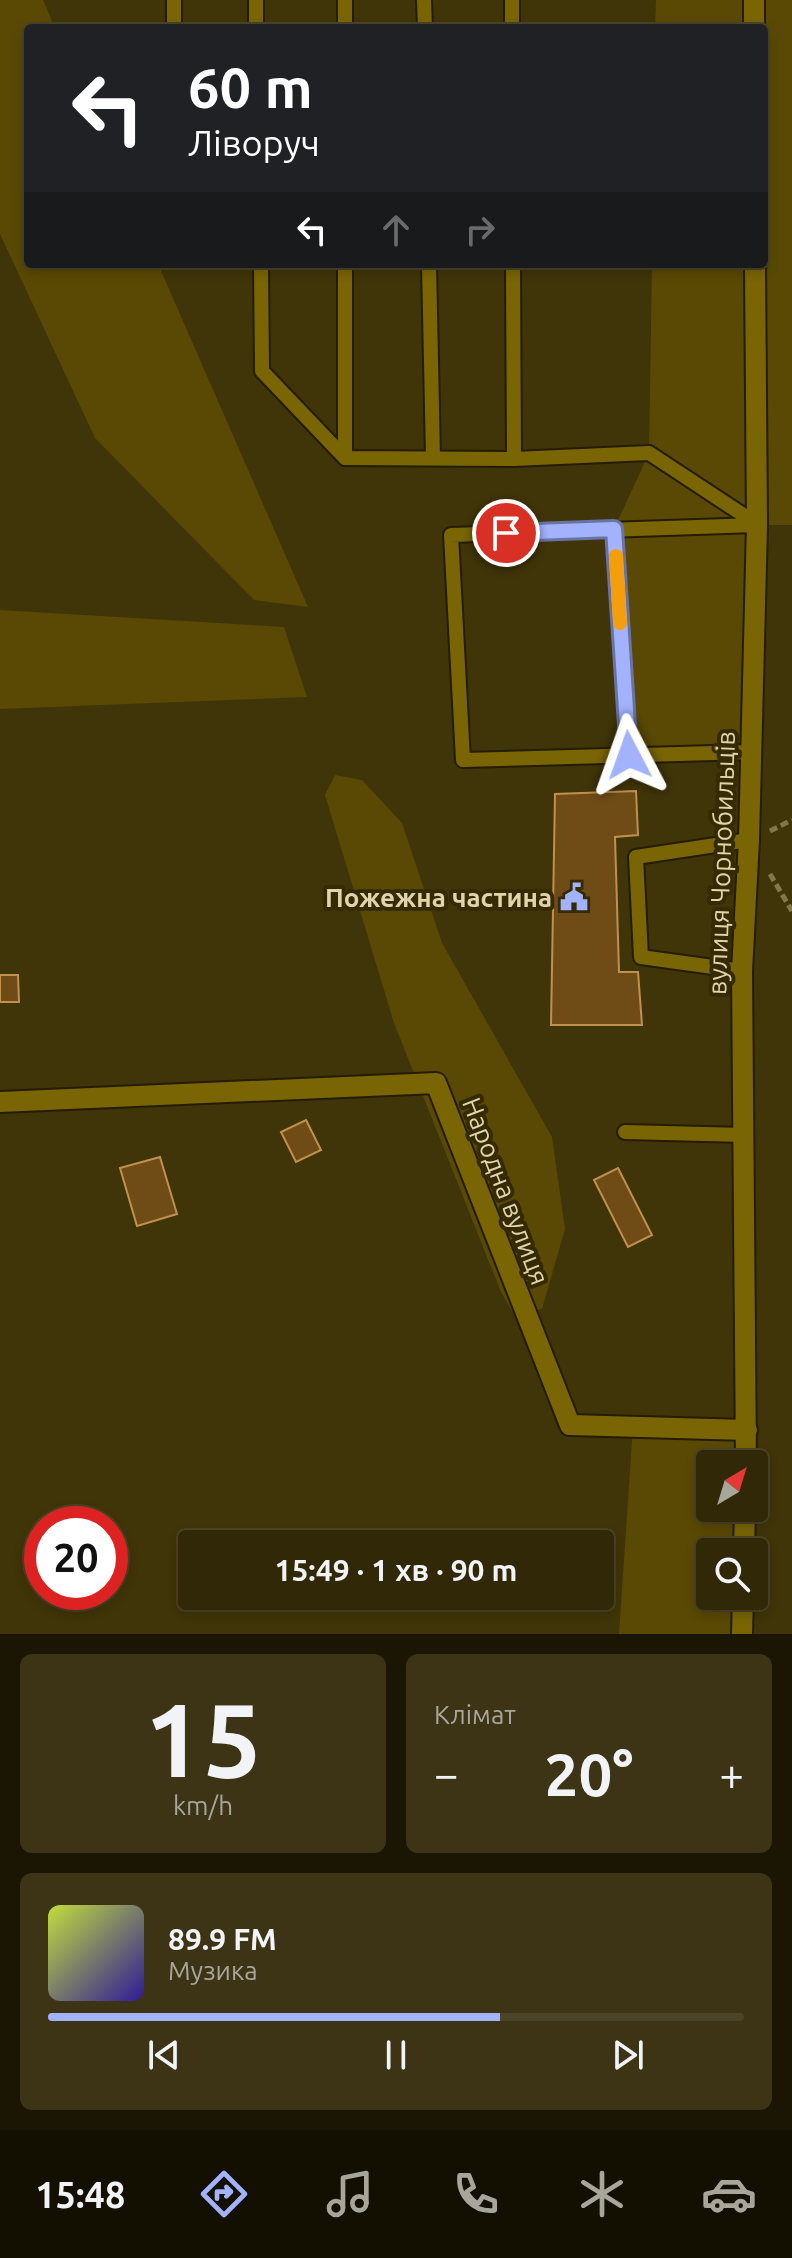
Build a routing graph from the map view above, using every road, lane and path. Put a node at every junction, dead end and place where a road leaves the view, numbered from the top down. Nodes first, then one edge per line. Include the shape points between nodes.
1 (174, 0) edge
2 (256, 0) edge
3 (345, 0) edge
4 (424, 0) edge
5 (512, 0) edge
6 (754, 0) edge
7 (174, 24) edge
8 (256, 24) edge
9 (345, 24) edge
10 (425, 24) edge
11 (512, 24) edge
12 (754, 24) edge
13 (261, 268) edge
14 (345, 268) edge
15 (429, 268) edge
16 (513, 268) edge
17 (755, 268) edge
18 (345, 458) junction
19 (433, 458) junction
20 (514, 459) junction
21 (757, 525) junction
22 (614, 529) junction
23 (750, 752) junction
24 (629, 755) junction
25 (749, 840) junction
26 (742, 971) junction
27 (0, 1102) edge
28 (625, 1132) dead end
29 (745, 1135) junction
30 (747, 1430) junction
31 (746, 1450) edge
32 (743, 1610) edge
33 (742, 1634) edge

1 - 7 lane
2 - 8 lane
3 - 9 lane
4 - 10 lane
5 - 11 lane
6 - 12 street
13 - 18 lane via 262,371
14 - 18 lane
15 - 19 lane
16 - 20 lane
17 - 21 street, вулиця Чорнобильців
18 - 19 lane
19 - 20 lane
20 - 21 lane via 649,453
21 - 22 lane
21 - 23 street, вулиця Чорнобильців
22 - 24 lane
22 - 24 lane via 451,535 463,760
23 - 24 lane
23 - 25 street, вулиця Чорнобильців
25 - 26 street, вулиця Чорнобильців
25 - 26 lane via 636,857 641,957
26 - 29 street, вулиця Чорнобильців
27 - 30 street, Народна вулиця via 436,1083 570,1425
28 - 29 lane
29 - 30 street, вулиця Чорнобильців
30 - 31 street, вулиця Чорнобильців
32 - 33 street

